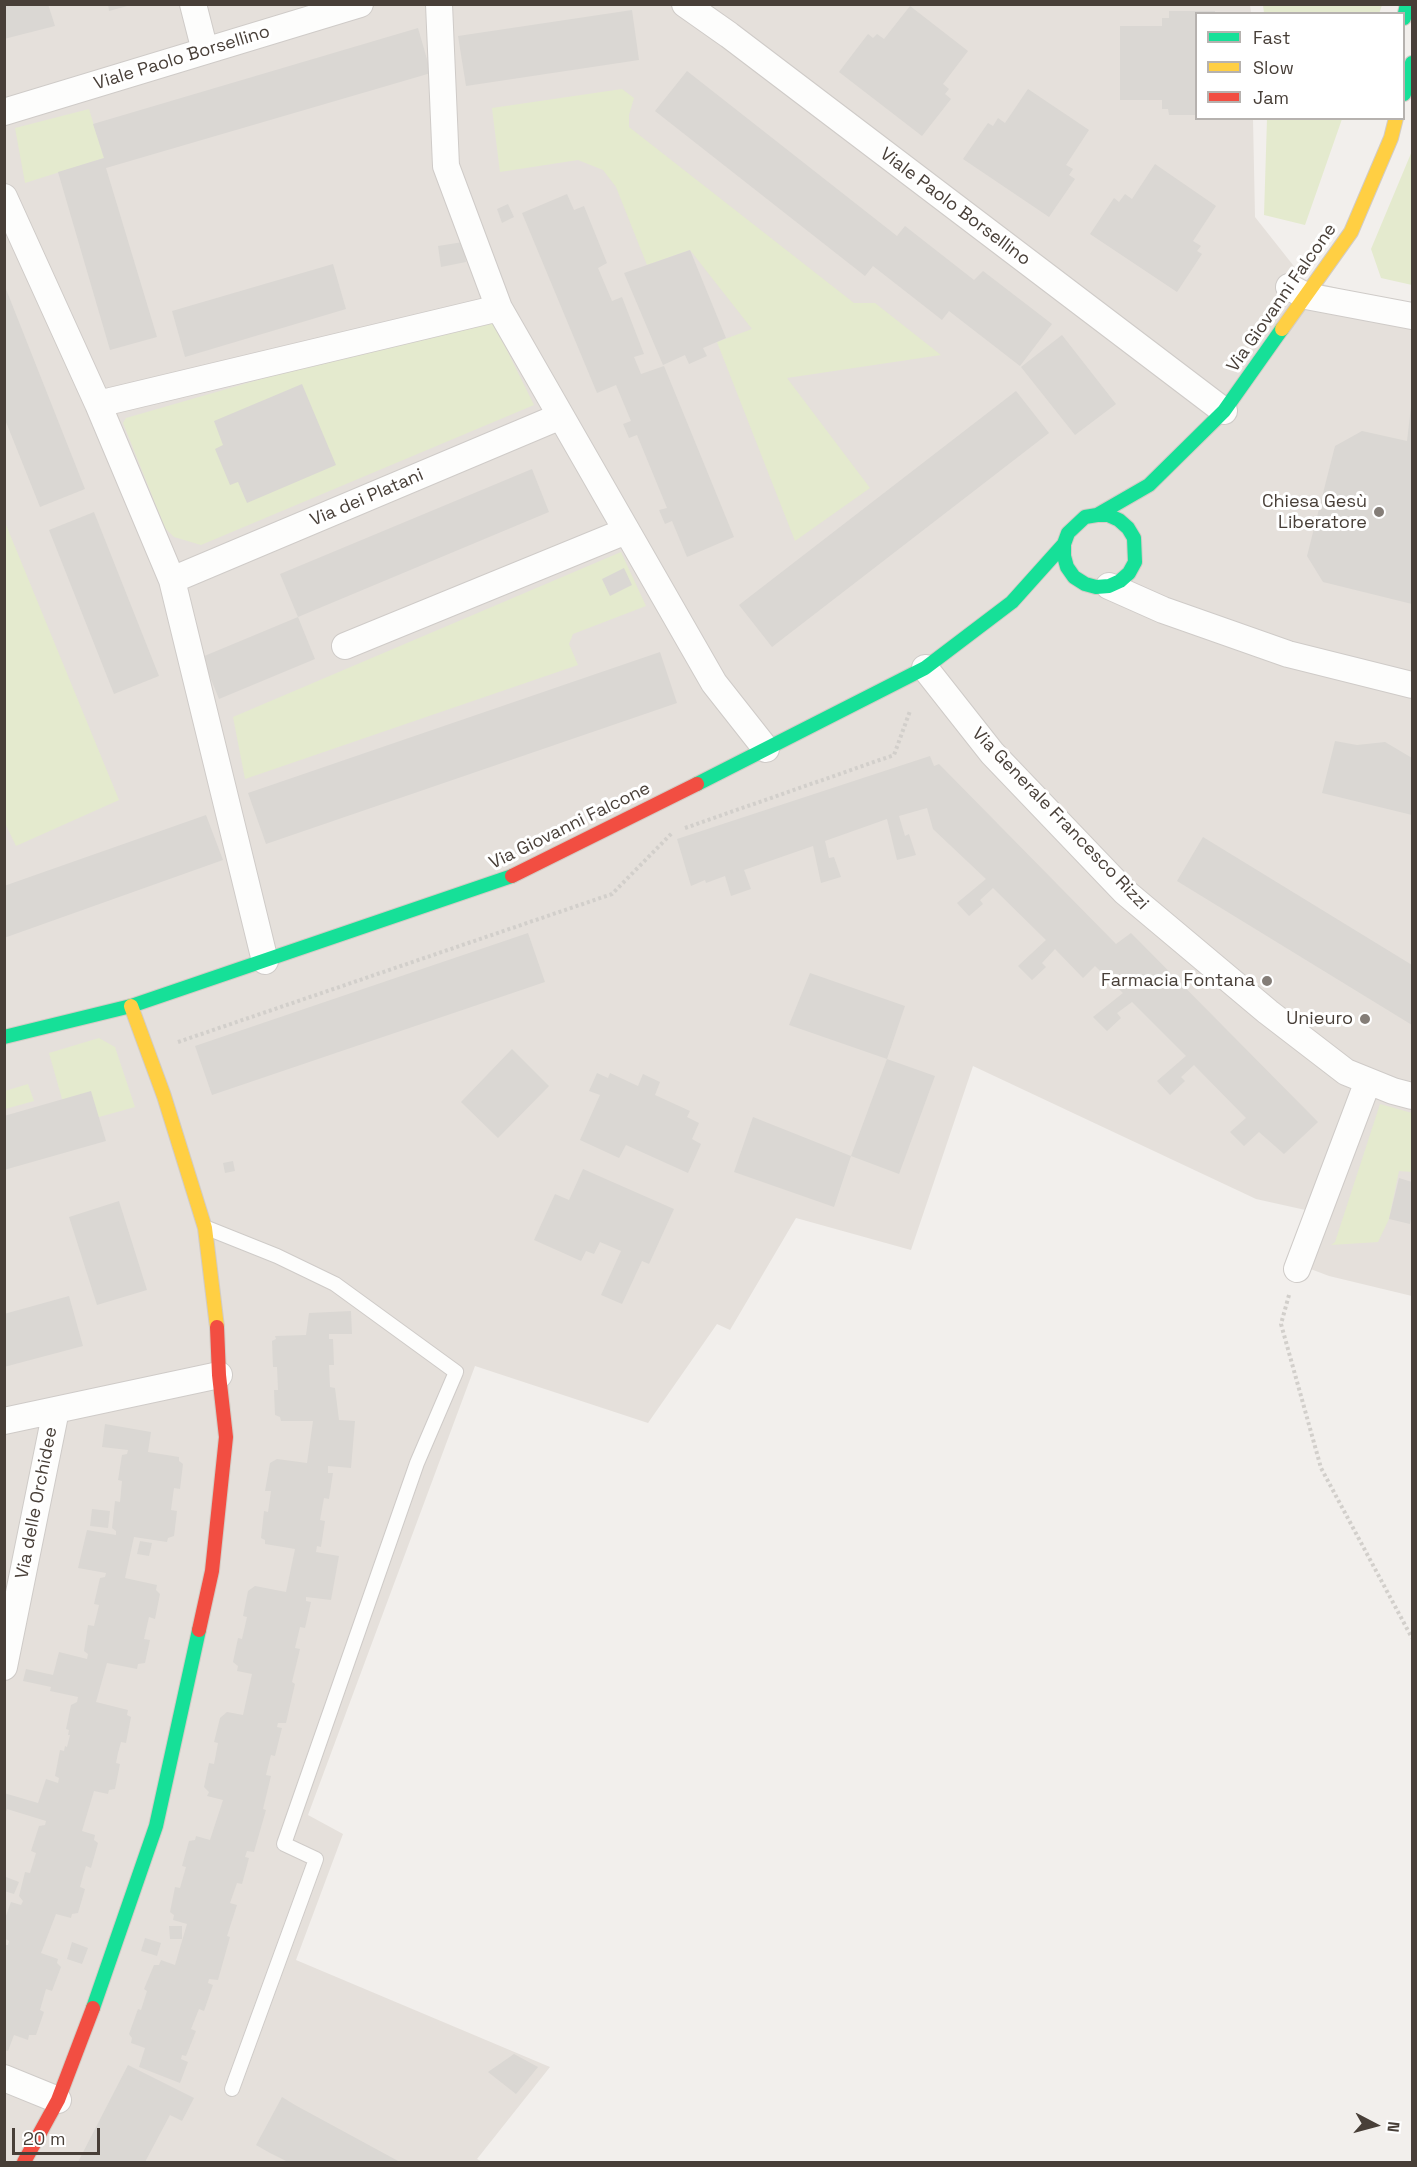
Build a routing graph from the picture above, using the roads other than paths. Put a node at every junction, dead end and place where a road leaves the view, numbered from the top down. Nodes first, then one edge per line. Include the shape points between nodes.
1 (193, 4) edge
2 (360, 4) edge
3 (439, 4) edge
4 (685, 4) edge
5 (205, 51) junction
6 (1413, 63) edge
7 (1405, 90) edge
8 (4, 112) edge
9 (1395, 120) edge
10 (4, 197) edge
11 (1293, 290) junction
12 (499, 308) junction
13 (1413, 316) edge
14 (1217, 399) junction
15 (98, 404) junction
16 (561, 416) junction
17 (1186, 451) junction
18 (1149, 485) junction
19 (1097, 515) junction
20 (626, 531) junction
21 (1064, 544) junction
22 (1134, 550) junction
23 (172, 580) junction
24 (1097, 585) junction
25 (1064, 589) dead end
26 (1033, 597) dead end
27 (1012, 602) junction
28 (1163, 610) junction
29 (345, 646) dead end
30 (925, 668) junction
31 (1413, 685) edge
32 (766, 749) junction
33 (265, 961) junction
34 (131, 1006) junction
35 (4, 1037) edge
36 (1368, 1082) junction
37 (1413, 1096) edge
38 (205, 1228) junction
39 (1297, 1269) road end
40 (219, 1375) junction
41 (56, 1410) junction
42 (4, 1421) edge
43 (4, 1667) edge
44 (4, 2078) edge
45 (232, 2089) dead end
46 (58, 2100) junction
47 (24, 2163) edge

1 - 5 street
2 - 5 street, Viale Paolo Borsellino
3 - 12 street via 447,166
4 - 14 street, Viale Paolo Borsellino
5 - 8 street, Viale Paolo Borsellino
6 - 7 street
9 - 11 street, Via Giovanni Falcone via 1351,232
10 - 15 street
11 - 13 street
11 - 14 street, Via Giovanni Falcone
12 - 15 street
12 - 16 street
14 - 17 street, Via Giovanni Falcone
14 - 17 street, Via Giovanni Falcone
15 - 23 street
16 - 20 street
16 - 23 street, Via dei Platani
17 - 18 street, Via Giovanni Falcone
18 - 19 street, Via Giovanni Falcone
18 - 22 street
19 - 21 street, Via Giovanni Falcone via 1076,524
19 - 22 street via 1108,515 1128,528
20 - 29 street
20 - 32 street via 714,683
21 - 24 street via 1067,567 1074,577
21 - 27 street, Via Giovanni Falcone
22 - 24 street via 1129,573 1120,581
22 - 28 street
23 - 33 street
24 - 25 street
24 - 28 street
26 - 27 street, Via Giovanni Falcone
27 - 30 street, Via Giovanni Falcone
28 - 31 street via 1288,654
30 - 32 street, Via Giovanni Falcone
30 - 36 street, Via Generale Francesco Rizzi via 992,753 1125,892 1268,1012 1346,1072
32 - 33 street, Via Giovanni Falcone via 522,873
33 - 34 street, Via Giovanni Falcone
34 - 35 street, Via Giovanni Falcone
34 - 38 street
36 - 37 street, Via Generale Francesco Rizzi
36 - 39 street
38 - 40 street
38 - 45 lane via 335,1284 456,1372 417,1463 284,1844 316,1859
40 - 41 street
40 - 46 street via 226,1437 212,1571 156,1826
41 - 42 street
41 - 43 street, Via delle Orchidee
44 - 46 street
46 - 47 street

